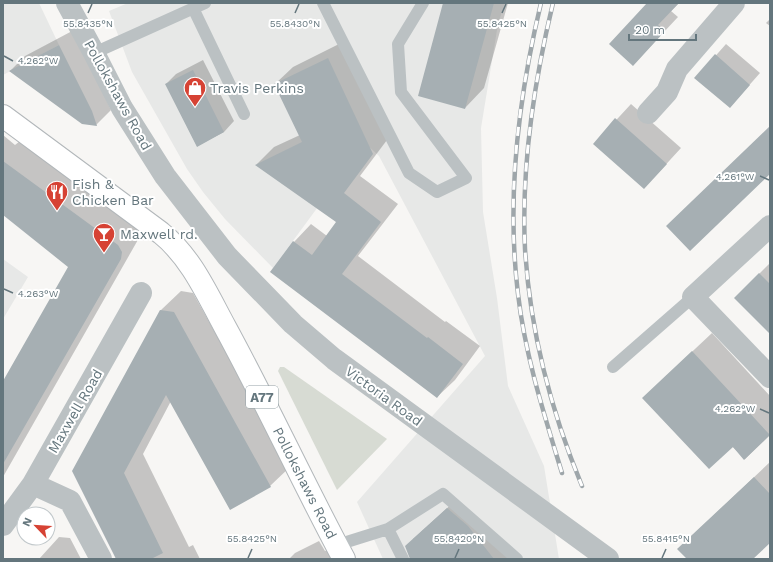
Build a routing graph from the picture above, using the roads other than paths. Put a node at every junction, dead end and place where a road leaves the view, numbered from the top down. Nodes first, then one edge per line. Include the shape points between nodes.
1 (205, 3) edge
2 (323, 3) edge
3 (423, 3) edge
4 (734, 3) edge
5 (69, 7) edge
6 (193, 8) junction
7 (94, 53) junction
8 (648, 113) dead end
9 (244, 114) dead end
10 (3, 116) edge
11 (187, 204) joint
12 (770, 226) edge
13 (141, 293) dead end
14 (693, 298) junction
15 (613, 367) dead end
16 (770, 377) edge
17 (33, 484) junction
18 (3, 525) edge
19 (388, 529) junction
20 (341, 552) edge
21 (101, 559) edge
22 (403, 559) edge
23 (517, 559) edge
24 (608, 559) edge

1 - 6 lane
2 - 3 lane via 409,173 437,192 466,178 402,92 398,44
4 - 8 street via 677,69 667,92
5 - 7 street, Pollokshaws Road
6 - 7 lane
6 - 9 lane
7 - 11 street, Pollokshaws Road via 125,114 165,176
10 - 20 main road, Pollokshaws Road / A77 via 171,240 187,260
11 - 24 street, Victoria Road via 227,256 293,324 334,359
12 - 14 street
13 - 17 street, Maxwell Road
14 - 15 lane
14 - 16 street
17 - 18 street, Maxwell Road
17 - 21 street via 70,501
19 - 20 lane
19 - 22 lane
19 - 23 lane via 443,494

